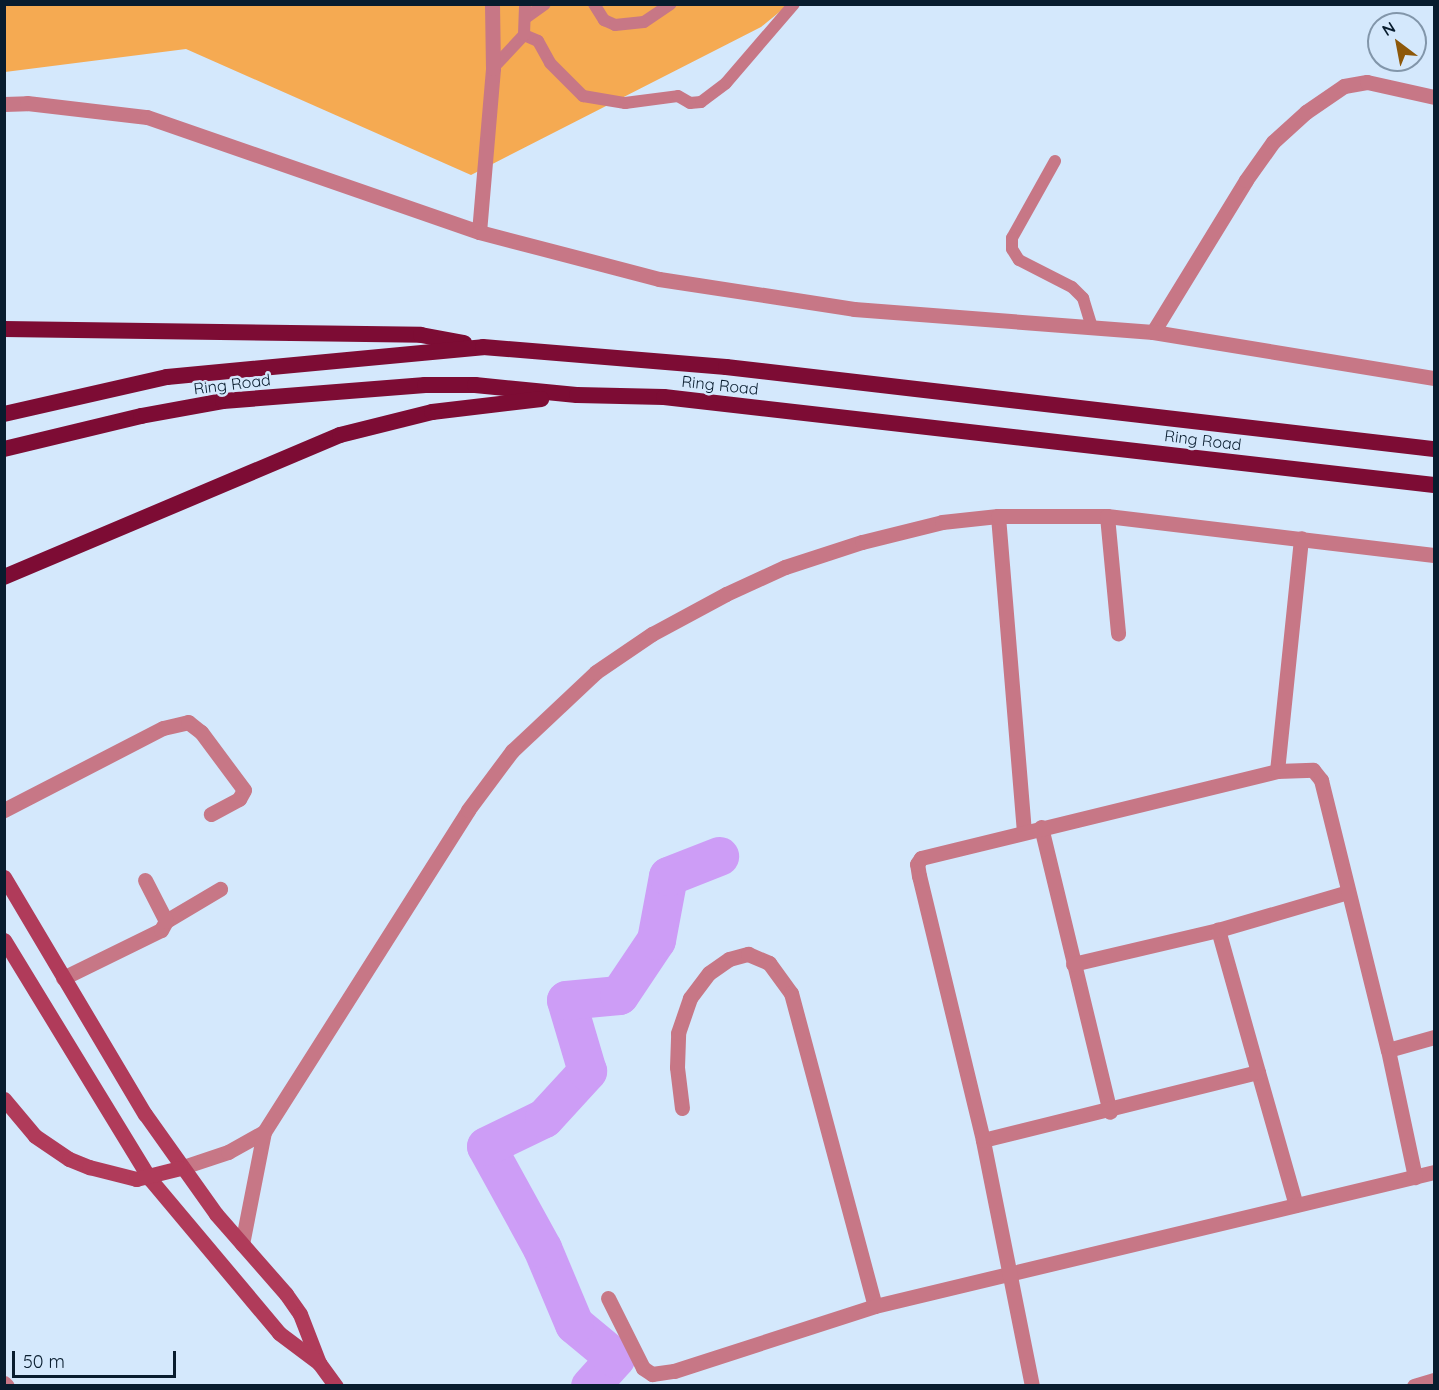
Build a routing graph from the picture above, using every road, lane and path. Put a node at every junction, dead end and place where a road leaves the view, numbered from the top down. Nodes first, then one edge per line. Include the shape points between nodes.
1 (492, 4) edge
2 (545, 4) edge
3 (594, 4) edge
4 (671, 4) edge
5 (794, 4) edge
6 (526, 11) edge
7 (524, 35) junction
8 (493, 68) junction
9 (1434, 97) edge
10 (4, 104) edge
11 (1055, 161) dead end
12 (479, 232) junction
13 (1091, 325) junction
14 (4, 329) edge
15 (1153, 332) junction
16 (483, 347) junction
17 (1434, 378) edge
18 (577, 395) junction
19 (4, 414) edge
20 (4, 449) edge
21 (1434, 449) edge
22 (1434, 485) edge
23 (998, 516) junction
24 (1107, 516) junction
25 (1301, 538) junction
26 (1434, 555) edge
27 (4, 578) edge
28 (1118, 633) dead end
29 (1277, 771) junction
30 (4, 810) edge
31 (211, 814) dead end
32 (1041, 827) junction
33 (1024, 831) junction
34 (4, 877) edge
35 (145, 880) dead end
36 (220, 889) dead end
37 (1348, 892) junction
38 (166, 921) junction
39 (1218, 930) junction
40 (4, 940) edge
41 (1073, 964) junction
42 (63, 978) junction
43 (1434, 1037) edge
44 (1388, 1050) junction
45 (1258, 1072) junction
46 (4, 1099) edge
47 (682, 1108) dead end
48 (1110, 1112) junction
49 (264, 1132) junction
50 (983, 1140) junction
51 (180, 1168) junction
52 (1434, 1172) edge
53 (1414, 1177) junction
54 (150, 1179) junction
55 (1296, 1205) junction
56 (242, 1244) junction
57 (1010, 1274) junction
58 (608, 1298) dead end
59 (875, 1306) junction
60 (319, 1363) junction
61 (1434, 1380) edge
62 (336, 1386) edge
63 (1032, 1386) edge
64 (1414, 1386) edge

1 - 8 street
2 - 6 lane
3 - 4 lane via 604,20 615,25 644,21
5 - 7 lane via 726,83 701,102 690,103 678,96 625,103 583,96 550,63 538,41
6 - 7 lane
7 - 8 lane
8 - 12 street
9 - 15 street via 1367,82 1344,86 1306,112 1273,142 1246,180
10 - 12 street via 147,117
11 - 13 lane via 1012,238 1012,249 1019,261 1072,288 1083,298
12 - 13 street via 591,263 742,293 854,309
13 - 15 street
14 - 16 highway via 421,335
15 - 17 street
16 - 19 highway, Ring Road via 167,377
16 - 21 highway, Ring Road via 737,368
18 - 20 highway, Ring Road via 476,385 425,385 223,401
18 - 22 highway, Ring Road via 664,397
18 - 27 highway via 432,412 359,429
23 - 24 street
23 - 33 street
23 - 49 street via 942,522 785,567 652,634 596,672 512,751 468,810
24 - 25 street
24 - 28 street
25 - 26 street
25 - 29 street
29 - 32 street
29 - 37 street via 1313,770 1321,780
30 - 31 street via 163,728 188,722 201,732 244,790 239,799
32 - 33 street
32 - 41 street
33 - 50 street via 933,854 917,864
34 - 42 main road
35 - 38 street
36 - 38 street
37 - 39 street
37 - 44 street
38 - 42 street via 161,930
39 - 41 street
39 - 45 street
40 - 54 main road
41 - 48 street
42 - 51 main road
43 - 44 street
44 - 53 street
45 - 48 street
45 - 55 street
46 - 54 main road via 35,1136 69,1159 111,1174
47 - 59 street via 676,1067 678,1033 690,998 709,973 729,959 748,954 769,963 791,993
48 - 50 street
49 - 51 street via 228,1152
49 - 56 street
50 - 57 street
51 - 54 main road
51 - 56 main road
52 - 53 street
53 - 55 street
54 - 60 main road via 279,1333
55 - 57 street
56 - 60 main road via 300,1314
57 - 59 street
57 - 63 street
58 - 59 street via 633,1355 652,1374 800,1333
60 - 62 main road
61 - 64 street

